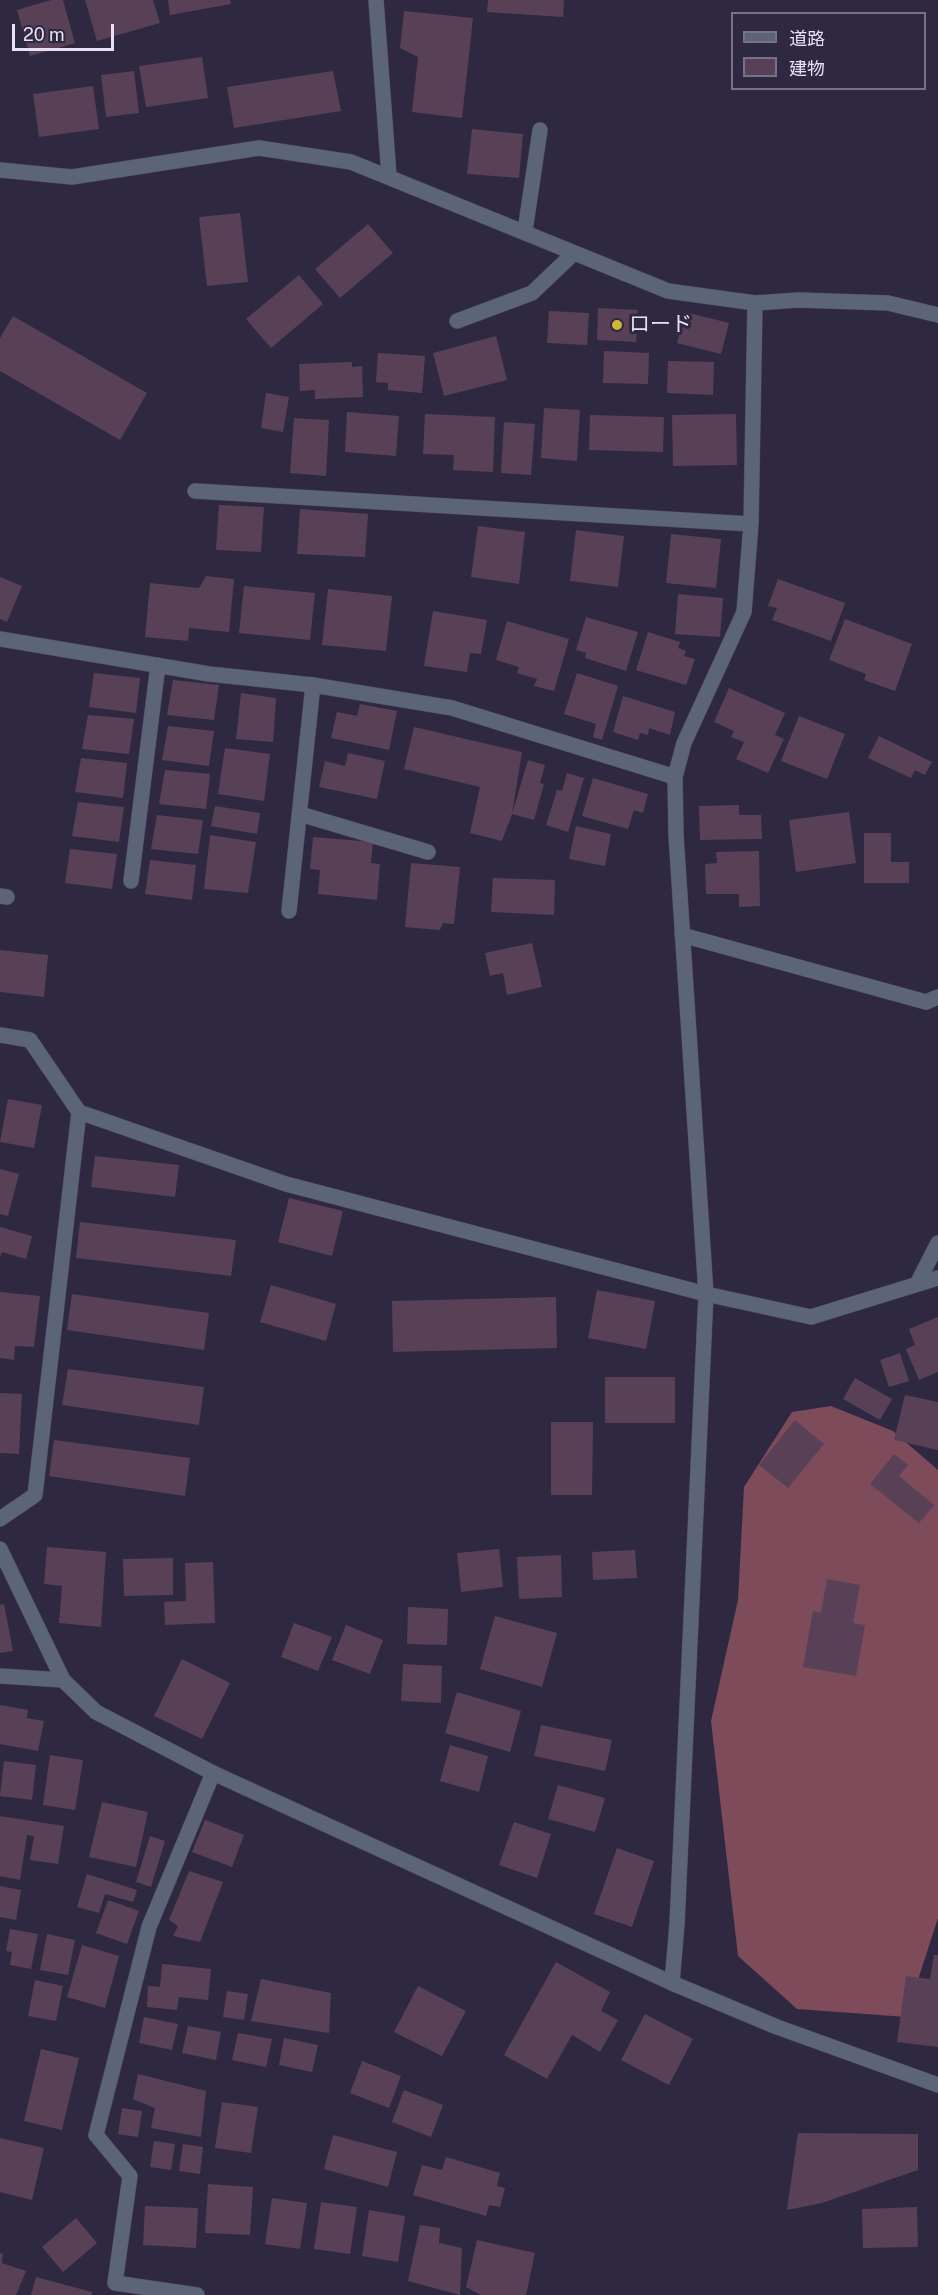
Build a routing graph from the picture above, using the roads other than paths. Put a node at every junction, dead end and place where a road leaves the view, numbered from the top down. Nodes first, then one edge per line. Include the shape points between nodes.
1 (376, 0) edge
2 (540, 130) dead end
3 (0, 171) edge
4 (389, 176) junction
5 (525, 231) junction
6 (574, 253) junction
7 (755, 303) junction
8 (938, 315) edge
9 (457, 321) dead end
10 (195, 491) dead end
11 (751, 525) junction
12 (0, 639) edge
13 (158, 665) junction
14 (313, 685) junction
15 (675, 777) junction
16 (300, 814) junction
17 (428, 852) dead end
18 (132, 881) dead end
19 (289, 911) dead end
20 (682, 935) junction
21 (938, 997) edge
22 (0, 1035) edge
23 (79, 1112) junction
24 (938, 1243) edge
25 (938, 1278) edge
26 (917, 1284) junction
27 (706, 1293) junction
28 (0, 1519) edge
29 (0, 1549) edge
30 (0, 1676) edge
31 (63, 1680) junction
32 (213, 1773) junction
33 (672, 1983) junction
34 (938, 2085) edge
35 (146, 2291) edge
36 (197, 2295) edge

1 - 4 street
2 - 5 street
3 - 4 street via 72,177 259,148 351,162
4 - 5 street
5 - 6 street
6 - 7 street via 668,291
6 - 9 street via 532,292
7 - 8 street via 888,303
7 - 11 street
10 - 11 street
11 - 15 street via 744,612 684,743
12 - 13 street
13 - 14 street
13 - 18 street
14 - 15 street via 452,708
14 - 16 street
15 - 20 street
16 - 17 street
16 - 19 street
20 - 21 street via 926,1002
20 - 27 street
22 - 23 street via 30,1040
23 - 27 street via 286,1184
23 - 28 street via 35,1496
24 - 26 street
25 - 26 street
26 - 27 street via 811,1317
27 - 33 street
29 - 31 street
30 - 31 street
31 - 32 street via 96,1712
32 - 33 street
32 - 35 street via 149,1927 96,2135 130,2176 115,2283
33 - 34 street via 777,2027
35 - 36 street

